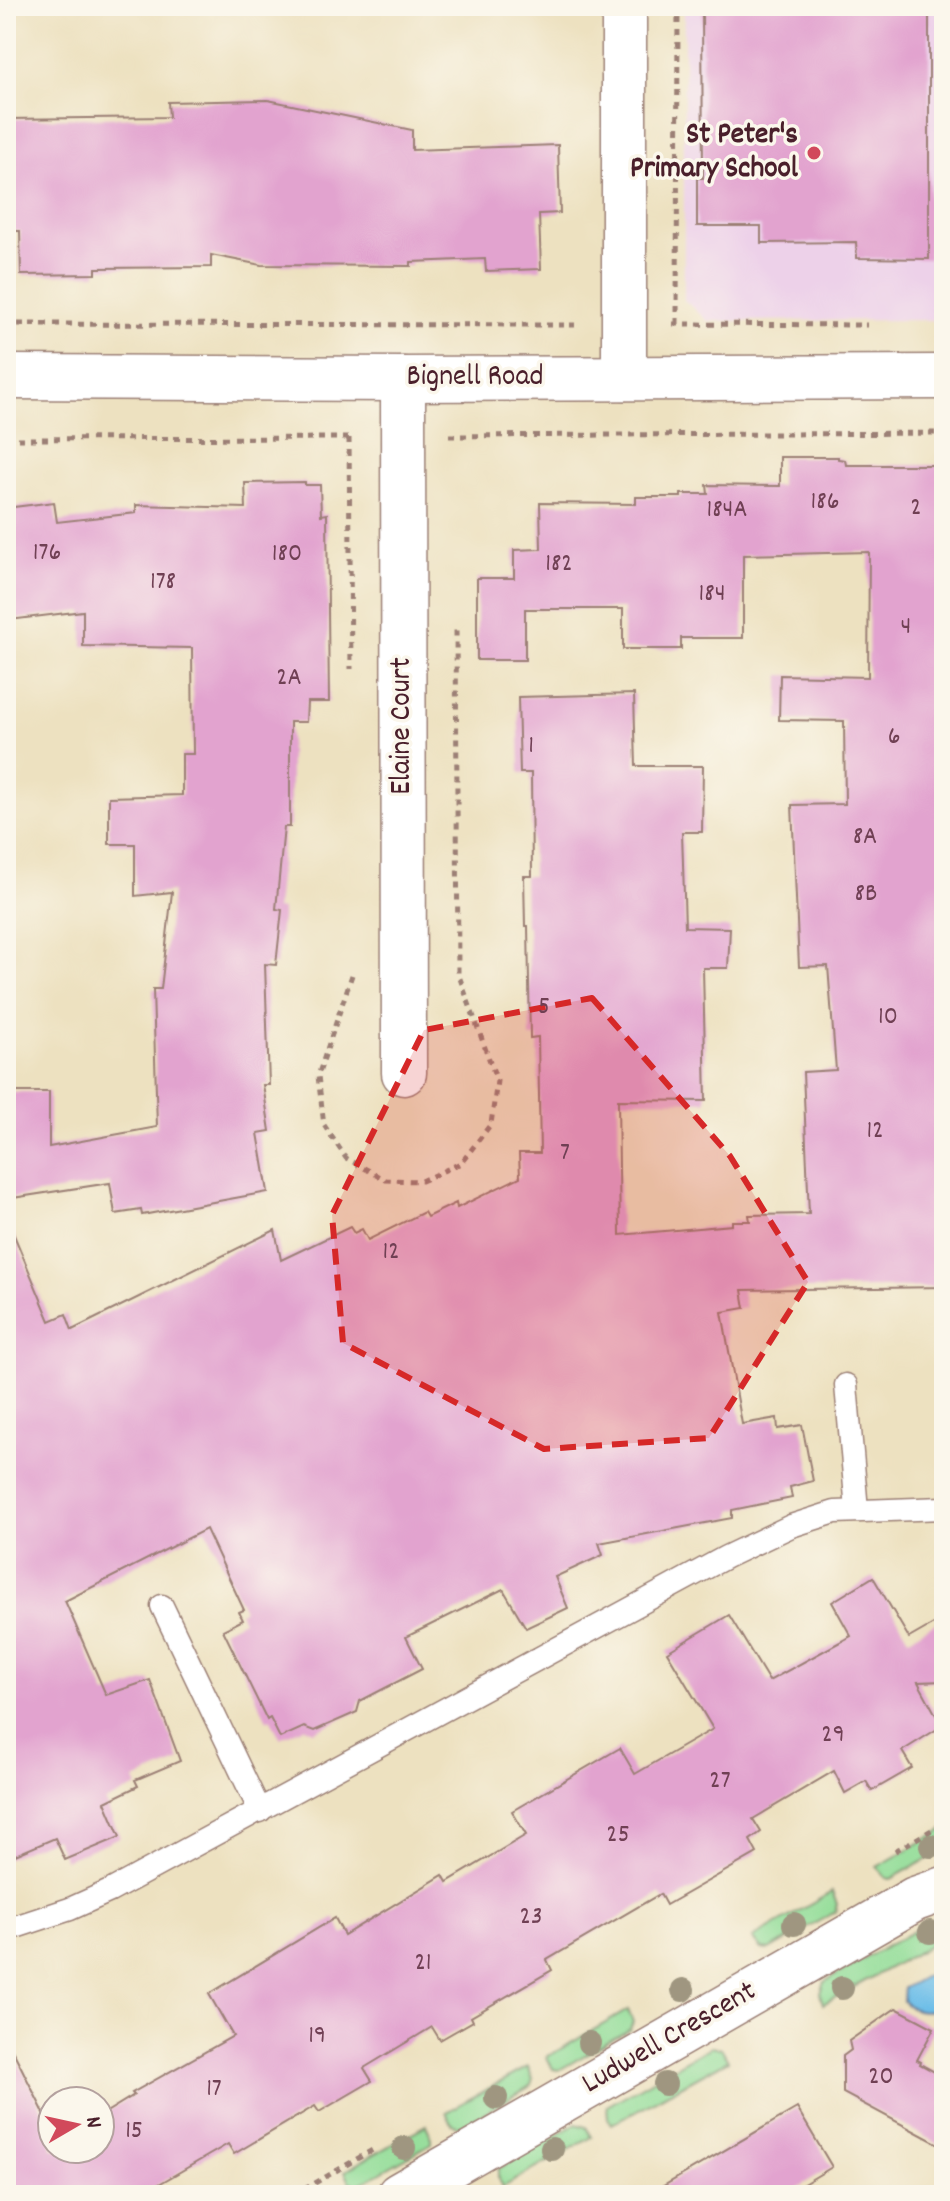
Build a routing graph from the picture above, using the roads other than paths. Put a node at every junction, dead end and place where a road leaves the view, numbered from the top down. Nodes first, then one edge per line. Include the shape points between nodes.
1 (624, 6) edge
2 (6, 377) edge
3 (944, 377) edge
4 (624, 378) junction
5 (403, 379) junction
6 (404, 1073) dead end
7 (846, 1385) dead end
8 (944, 1508) edge
9 (857, 1510) junction
10 (162, 1606) dead end
11 (260, 1811) junction
12 (944, 1889) edge
13 (6, 1930) edge
14 (399, 2195) edge

1 - 4 street
2 - 5 street, Bignell Road
3 - 4 street, Bignell Road
4 - 5 street, Bignell Road
5 - 6 street, Elaine Court
7 - 9 lane
8 - 9 lane
9 - 11 lane via 810,1518 726,1557
10 - 11 lane
11 - 13 lane via 110,1891
12 - 14 street, Ludwell Crescent via 915,1899

